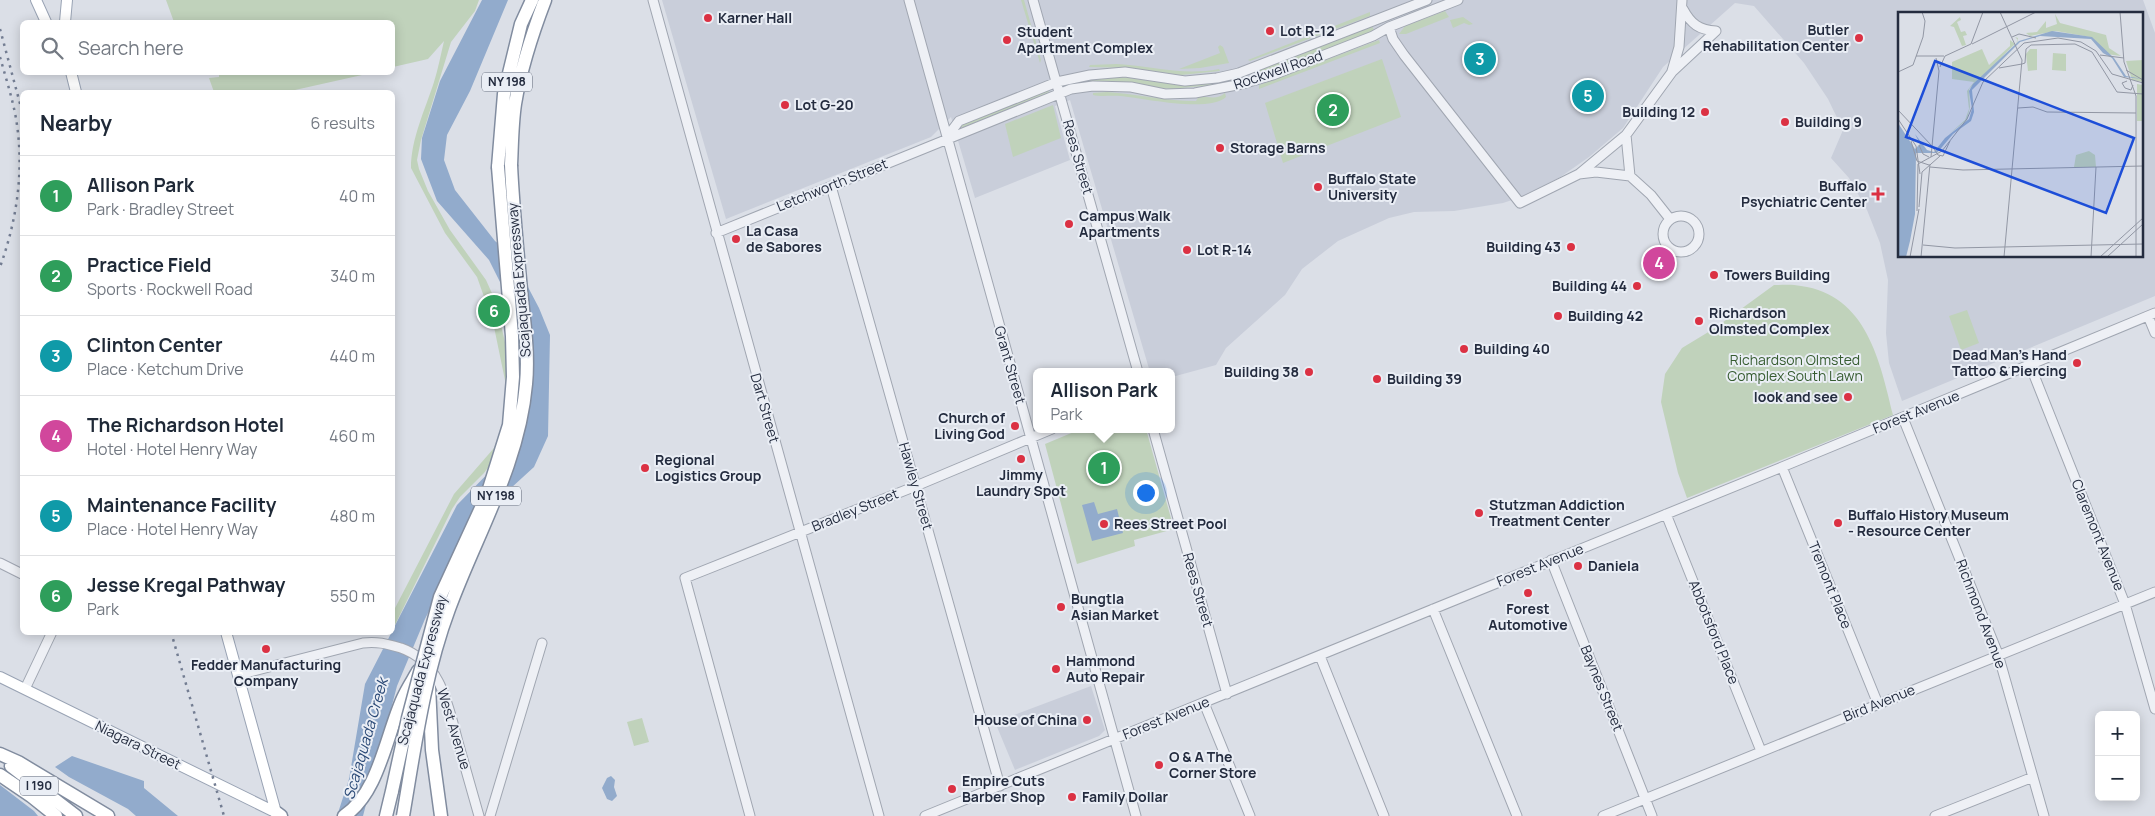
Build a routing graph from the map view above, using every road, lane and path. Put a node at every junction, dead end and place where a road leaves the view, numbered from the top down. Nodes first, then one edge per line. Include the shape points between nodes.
1 (36, 0) edge
2 (66, 0) edge
3 (532, 0) edge
4 (546, 0) edge
5 (653, 0) edge
6 (909, 0) edge
7 (1033, 0) edge
8 (1429, 0) edge
9 (1458, 0) edge
10 (1682, 4) edge
11 (1434, 10) junction
12 (45, 20) edge
13 (65, 20) edge
14 (1389, 27) junction
15 (1672, 72) junction
16 (71, 75) edge
17 (1057, 82) junction
18 (75, 90) edge
19 (1060, 93) junction
20 (1626, 135) junction
21 (947, 138) junction
22 (505, 166) junction
23 (1578, 174) junction
24 (1630, 176) junction
25 (831, 186) junction
26 (1670, 219) junction
27 (716, 233) junction
28 (2152, 314) edge
29 (2155, 333) edge
30 (2030, 365) junction
31 (1137, 368) edge
32 (1903, 418) junction
33 (1043, 433) edge
34 (1155, 433) edge
35 (1031, 438) junction
36 (1782, 467) junction
37 (916, 486) junction
38 (1666, 514) junction
39 (799, 532) junction
40 (1550, 560) junction
41 (0, 563) edge
42 (20, 573) edge
43 (2155, 592) edge
44 (2125, 604) junction
45 (1433, 609) junction
46 (51, 635) edge
47 (227, 635) edge
48 (542, 643) dead end
49 (1998, 654) junction
50 (1320, 656) junction
51 (425, 669) junction
52 (238, 675) junction
53 (0, 677) edge
54 (25, 690) junction
55 (1227, 694) junction
56 (1204, 703) junction
57 (1878, 704) junction
58 (2155, 708) edge
59 (1114, 739) junction
60 (1761, 751) junction
61 (0, 754) edge
62 (0, 758) edge
63 (0, 776) edge
64 (2033, 777) junction
65 (1000, 786) junction
66 (1646, 799) junction
67 (279, 815) edge
68 (43, 816) edge
69 (56, 816) edge
70 (76, 816) edge
71 (108, 816) edge
72 (344, 816) edge
73 (386, 816) edge
74 (403, 816) edge
75 (441, 816) edge
76 (479, 816) edge
77 (490, 816) edge
78 (750, 816) edge
79 (879, 816) edge
80 (925, 816) edge
81 (1136, 816) edge
82 (1250, 816) edge
83 (1384, 816) edge
84 (1517, 816) edge
85 (1603, 816) edge
86 (1652, 816) edge
87 (1935, 816) edge
88 (2044, 816) edge

1 - 12 main road
2 - 13 main road
3 - 22 highway, Scajaquada Expressway / NY 198 via 521,24 504,94
4 - 22 highway, Scajaquada Expressway / NY 198 via 529,41
5 - 27 street, Dart Street
6 - 21 street, Grant Street
7 - 17 street, Rees Street
8 - 11 street
8 - 17 street, Rockwell Road via 1239,73 1185,81 1125,72 1090,74
9 - 11 street, Rockwell Road
10 - 15 street via 1679,47
10 - 15 street via 1693,24 1716,31
11 - 14 street, Rockwell Road
14 - 19 street, Rockwell Road via 1273,75 1242,84 1195,93 1165,94 1130,87 1093,86
14 - 23 street via 1404,55 1520,203
15 - 20 street
16 - 18 main road
17 - 19 street, Rees Street
17 - 21 street, Letchworth Street via 959,121
19 - 21 street, Letchworth Street
19 - 31 street, Rees Street
20 - 23 street
20 - 24 street
21 - 25 street, Letchworth Street
21 - 35 street, Grant Street
22 - 51 highway, Scajaquada Expressway / NY 198, bridge via 513,377 509,425 486,495 440,597
23 - 24 street via 1596,172
24 - 26 street
25 - 27 street, Letchworth Street
25 - 37 street, Hawley Street
26 - 26 street via 1663,229 1667,245 1682,252 1692,248 1699,237 1697,225 1682,216
27 - 39 street, Dart Street
28 - 29 street
28 - 30 street, Forest Avenue
30 - 32 street, Forest Avenue
30 - 44 street, Claremont Avenue
32 - 36 street, Forest Avenue
32 - 49 street, Richmond Avenue
33 - 35 street, Bradley Street
34 - 55 street, Rees Street
35 - 37 street, Bradley Street
35 - 59 street, Grant Street
36 - 38 street, Forest Avenue
36 - 57 street, Tremont Place
37 - 39 street, Bradley Street
37 - 65 street, Hawley Street
38 - 40 street, Forest Avenue
38 - 60 street, Abbotsford Place
39 - 78 street, Bradley Street via 684,578
39 - 79 street, Dart Street
40 - 45 street, Forest Avenue
40 - 66 street, Baynes Street
41 - 42 street
43 - 44 street, Bird Avenue
44 - 49 street, Bird Avenue
44 - 58 street, Claremont Avenue
45 - 50 street, Forest Avenue
45 - 84 street
46 - 54 street
47 - 52 main road
48 - 77 street
49 - 57 street, Bird Avenue
49 - 64 street, Richmond Avenue
50 - 55 street, Forest Avenue
50 - 83 street
51 - 72 highway, bridge via 403,699 366,793
51 - 73 highway, Scajaquada Expressway / NY 198, bridge
51 - 74 highway, Scajaquada Expressway / NY 198, bridge
51 - 75 highway, bridge
52 - 67 main road
52 - 76 street, West Avenue via 352,644 387,643 413,652 426,663 448,702
53 - 54 main road, Niagara Street
54 - 67 main road, Niagara Street
55 - 56 street, Forest Avenue
56 - 59 street, Forest Avenue
56 - 82 street
57 - 60 street, Bird Avenue
59 - 65 street, Forest Avenue
59 - 81 street, Grant Street
60 - 66 street, Bird Avenue
61 - 71 highway
62 - 70 highway, I 190
63 - 68 highway
63 - 69 highway, I 190
64 - 87 street
64 - 88 street, Richmond Avenue
65 - 80 street, Forest Avenue
66 - 85 street, Bird Avenue
66 - 86 street, Baynes Street

